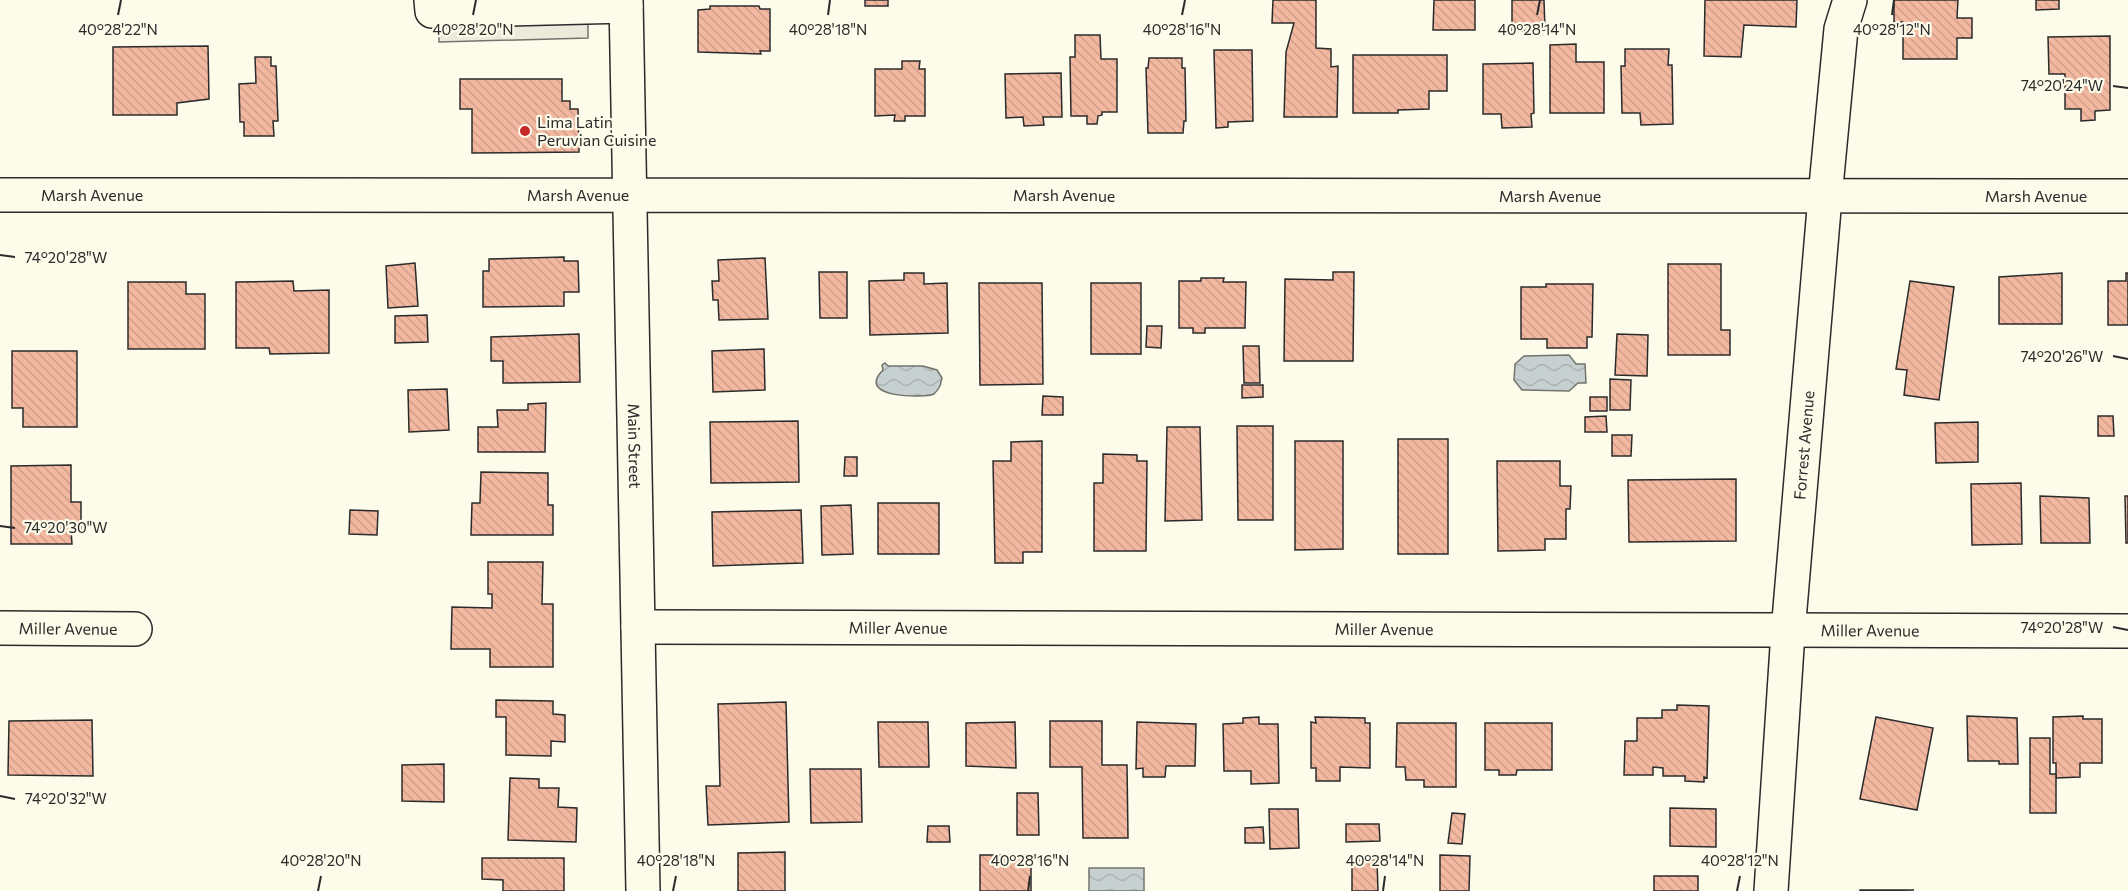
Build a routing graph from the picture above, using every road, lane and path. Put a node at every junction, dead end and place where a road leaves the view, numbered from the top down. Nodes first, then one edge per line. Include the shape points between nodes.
1 (431, 0) edge
2 (1850, 0) edge
3 (626, 3) edge
4 (629, 194) junction
5 (0, 195) edge
6 (2128, 196) edge
7 (1825, 197) junction
8 (638, 627) junction
9 (0, 628) edge
10 (135, 629) dead end
11 (2128, 631) edge
12 (1788, 632) junction
13 (643, 891) edge
14 (1771, 891) edge

1 - 3 street via 432,11
2 - 7 street, Forrest Avenue via 1841,29
3 - 4 street, Main Street
4 - 5 street, Marsh Avenue
4 - 7 street, Marsh Avenue
4 - 8 street, Main Street
6 - 7 street, Marsh Avenue
7 - 12 street, Forrest Avenue
8 - 12 street, Miller Avenue
8 - 13 street, Main Street
9 - 10 street, Miller Avenue
11 - 12 street, Miller Avenue
12 - 14 street, Forrest Avenue

